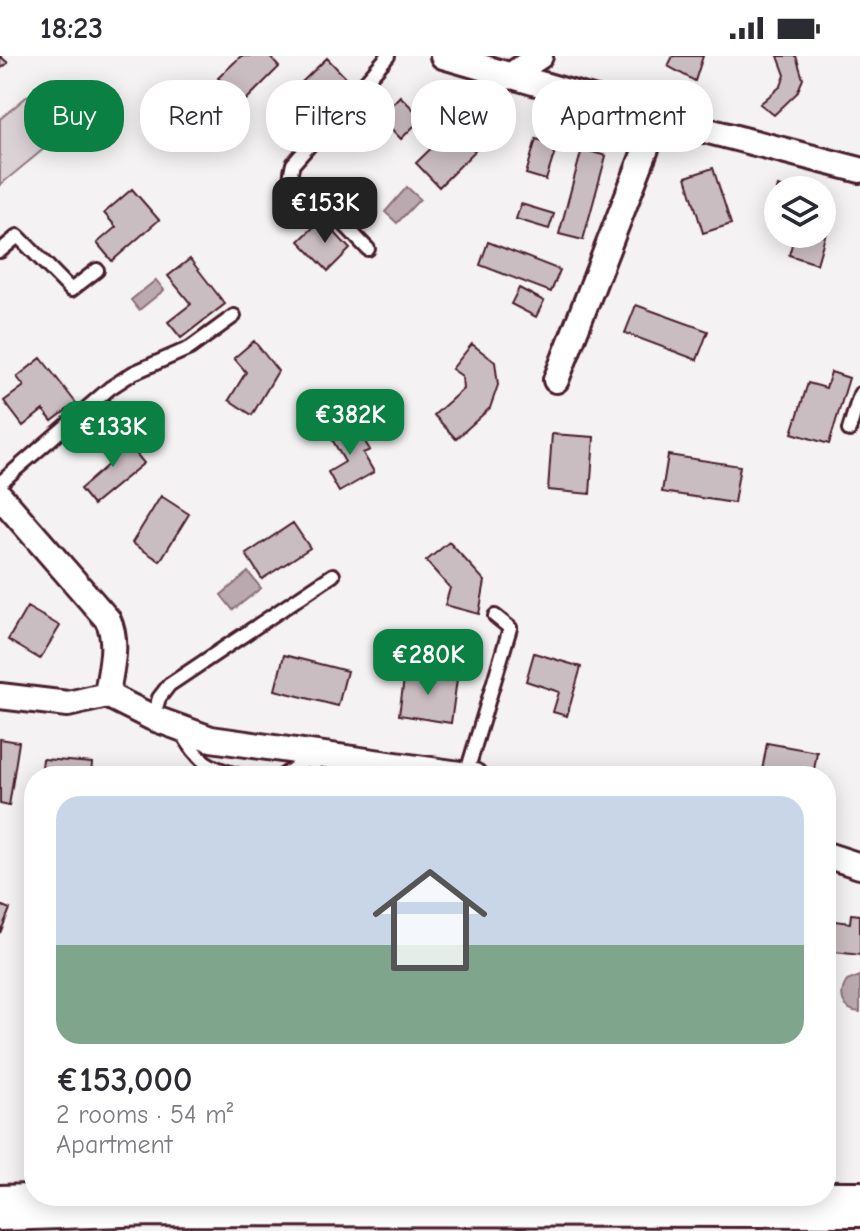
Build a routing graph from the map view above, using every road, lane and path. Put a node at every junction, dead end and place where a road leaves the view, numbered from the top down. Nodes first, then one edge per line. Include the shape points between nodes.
1 (388, 56) edge
2 (443, 56) edge
3 (540, 56) edge
4 (508, 77) junction
5 (532, 84) edge
6 (713, 132) edge
7 (645, 152) edge
8 (860, 170) edge
9 (368, 249) dead end
10 (0, 251) edge
11 (97, 270) dead end
12 (234, 316) dead end
13 (556, 380) dead end
14 (860, 394) edge
15 (849, 430) dead end
16 (0, 483) edge
17 (0, 496) edge
18 (333, 575) dead end
19 (495, 616) dead end
20 (107, 695) junction
21 (0, 696) edge
22 (153, 718) junction
23 (181, 729) junction
24 (314, 765) edge
25 (210, 766) edge
26 (459, 766) edge
27 (836, 858) edge
28 (860, 866) edge
29 (0, 1186) edge
30 (24, 1186) edge
31 (836, 1204) edge
32 (860, 1204) edge
33 (32, 1206) edge
34 (0, 1208) edge

1 - 9 lane via 293,164 289,177 298,197 325,208
2 - 4 street
3 - 4 street
4 - 5 street
6 - 8 street
7 - 13 street
10 - 11 lane via 18,236 71,290
12 - 16 lane via 190,348 110,388
14 - 15 lane
17 - 20 street via 108,620 114,646
18 - 22 lane via 169,685
19 - 26 lane via 510,628
20 - 21 street via 68,704
20 - 22 street
22 - 23 street
23 - 24 street
23 - 25 lane via 194,754
27 - 28 street
29 - 30 highway
31 - 32 highway
33 - 34 highway

